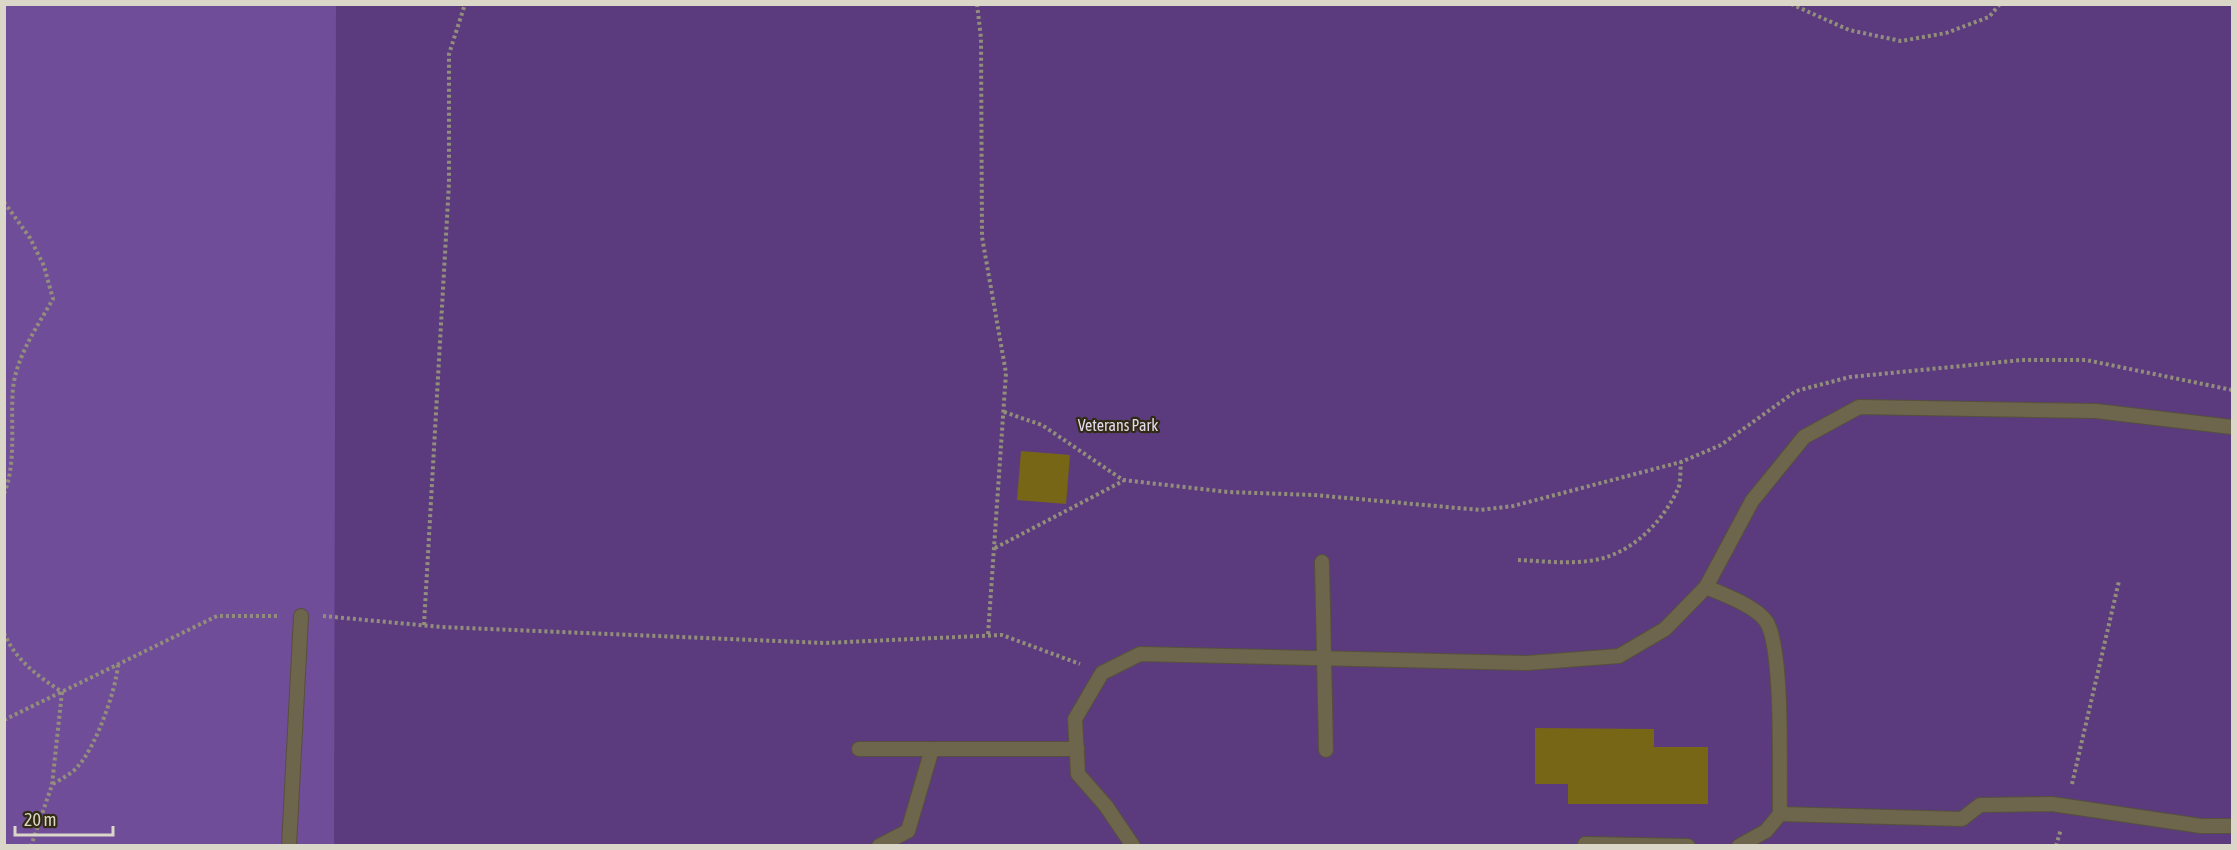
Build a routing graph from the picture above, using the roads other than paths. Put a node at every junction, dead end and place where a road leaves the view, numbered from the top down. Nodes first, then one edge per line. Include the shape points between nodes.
1 (2232, 427) edge
2 (1322, 562) dead end
3 (1706, 587) junction
4 (301, 616) road end
5 (1326, 658) junction
6 (859, 749) dead end
7 (932, 749) junction
8 (1077, 749) junction
9 (1326, 750) dead end
10 (1780, 814) junction
11 (2232, 826) edge
12 (1585, 844) edge
13 (289, 846) edge
14 (879, 846) edge
15 (1133, 846) edge
16 (1688, 846) edge
17 (1739, 846) edge

1 - 3 lane via 2096,411 1859,407 1804,438 1752,501
2 - 5 lane
3 - 5 lane via 1665,629 1619,656 1527,663
3 - 10 lane via 1738,600 1766,621 1776,654
4 - 13 lane
5 - 8 lane via 1140,654 1102,673 1075,719
5 - 9 lane
6 - 7 lane
7 - 8 lane
7 - 14 lane via 908,831
8 - 15 lane via 1078,774
10 - 11 lane via 1962,819 1980,805 2052,804 2201,826
10 - 17 lane via 1766,831
12 - 16 lane

